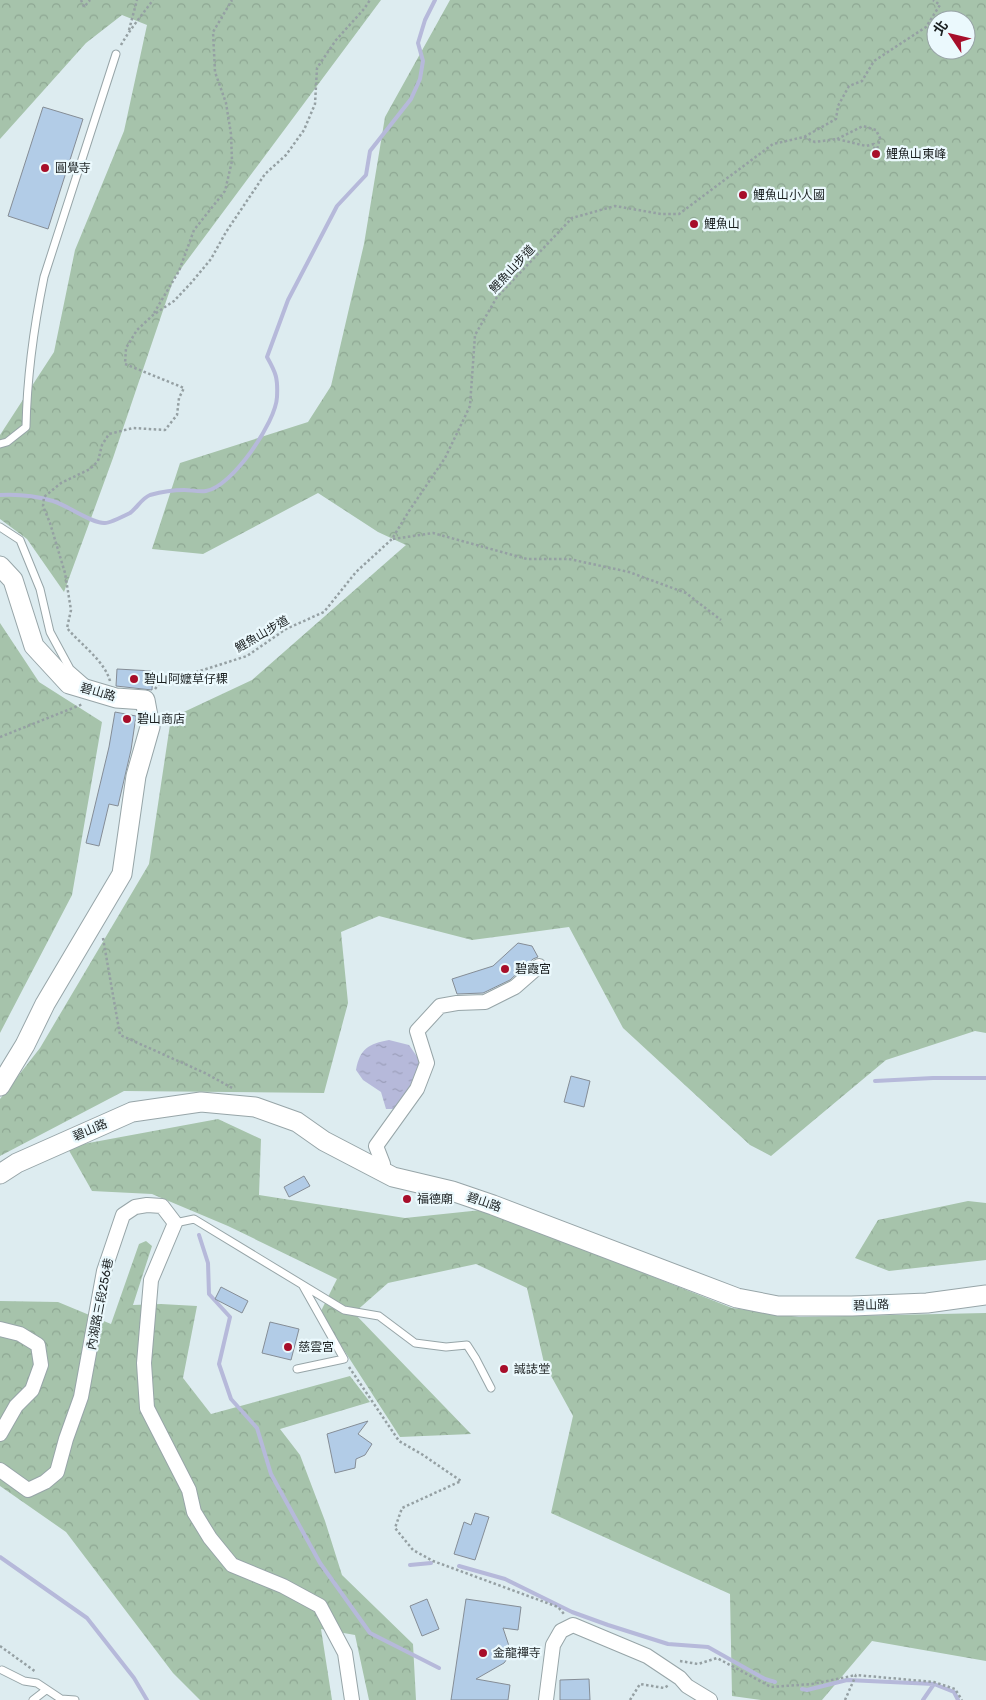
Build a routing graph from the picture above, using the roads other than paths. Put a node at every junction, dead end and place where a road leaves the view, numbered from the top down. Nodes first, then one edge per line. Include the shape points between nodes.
1 (116, 54) road end
2 (0, 444) edge
3 (0, 527) edge
4 (0, 566) edge
5 (106, 696) junction
6 (539, 966) dead end
7 (0, 1086) edge
8 (383, 1172) junction
9 (0, 1174) edge
10 (175, 1223) junction
11 (303, 1286) junction
12 (986, 1296) edge
13 (0, 1329) edge
14 (297, 1369) dead end
15 (491, 1388) dead end
16 (0, 1434) edge
17 (0, 1470) edge
18 (2, 1670) dead end
19 (46, 1690) junction
20 (33, 1700) edge
21 (75, 1700) edge
22 (352, 1700) edge
23 (546, 1700) edge
24 (710, 1700) edge

1 - 2 lane via 44,277 26,426
3 - 5 lane via 20,540 40,589 50,632 70,669
4 - 5 street, 碧山路 via 13,580 34,646 69,684
5 - 7 street, 碧山路 via 146,700 150,727 136,776 122,874
6 - 8 street via 515,987 485,1002 440,1006 417,1031 427,1063 417,1089 376,1146
8 - 9 street, 碧山路 via 324,1142 297,1122 254,1107 200,1102 132,1112 26,1159
8 - 12 street, 碧山路 via 493,1205 737,1298 778,1306 852,1306 927,1303
10 - 11 lane via 194,1220
10 - 17 street, 內湖路三段256巷 via 162,1206 135,1207 123,1215 104,1271 82,1397 57,1472 28,1490
10 - 22 street via 151,1280 144,1363 147,1408 189,1490 194,1512 232,1565 283,1586 320,1606 345,1653
11 - 14 lane via 344,1359
11 - 15 lane via 344,1310 379,1316 415,1343 446,1347 467,1345
13 - 16 street via 20,1334 38,1345 41,1365 32,1390 16,1406
18 - 19 lane via 24,1681 37,1683
19 - 20 lane
19 - 21 lane via 61,1698
23 - 24 street via 553,1645 561,1631 573,1625 647,1656

